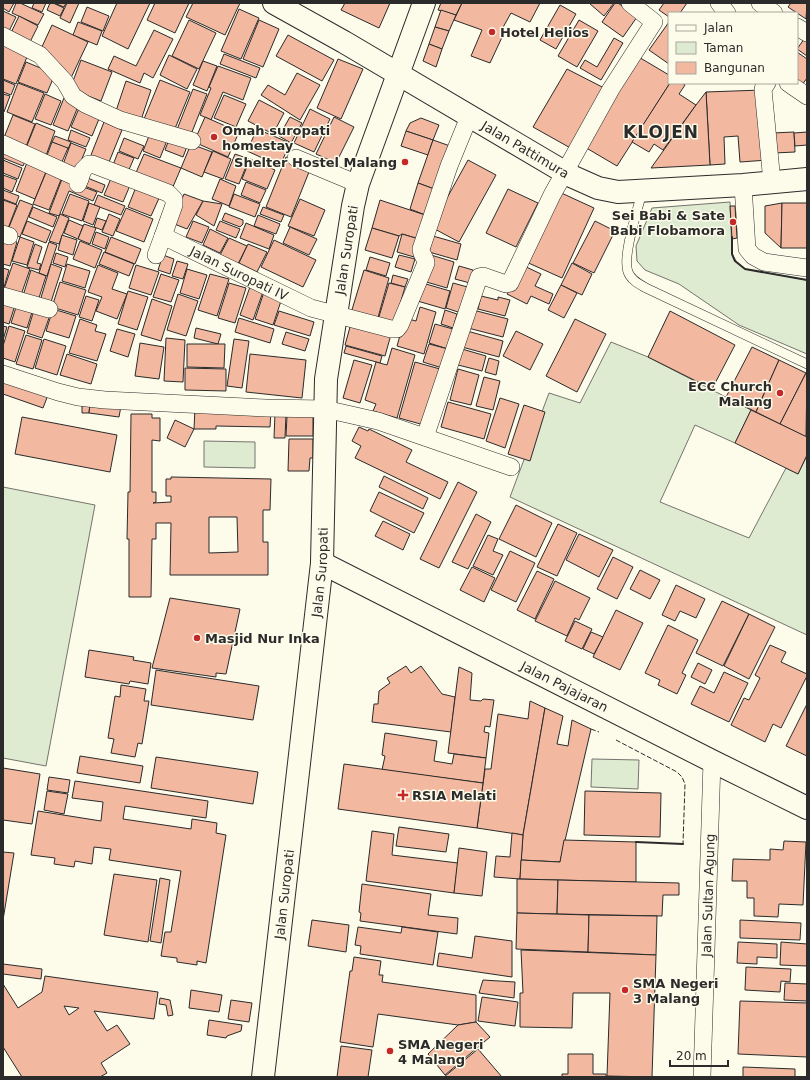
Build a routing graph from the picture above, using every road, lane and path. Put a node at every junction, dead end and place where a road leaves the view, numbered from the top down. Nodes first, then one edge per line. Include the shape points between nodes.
1 (274, 3) edge
2 (424, 3) edge
3 (630, 3) edge
4 (719, 3) edge
5 (760, 3) edge
6 (725, 12) edge
7 (773, 12) edge
8 (798, 28) edge
9 (807, 33) edge
10 (3, 36) edge
11 (398, 74) junction
12 (766, 84) edge
13 (789, 84) edge
14 (807, 96) edge
15 (469, 117) junction
16 (192, 141) dead end
17 (3, 144) edge
18 (296, 158) dead end
19 (565, 173) junction
20 (807, 179) edge
21 (772, 182) junction
22 (358, 184) junction
23 (743, 185) junction
24 (642, 192) junction
25 (163, 236) junction
26 (156, 255) dead end
27 (807, 268) edge
28 (3, 296) edge
29 (50, 309) dead end
30 (336, 315) junction
31 (807, 364) edge
32 (3, 374) edge
33 (325, 409) junction
34 (425, 437) junction
35 (511, 467) dead end
36 (322, 563) junction
37 (712, 761) junction
38 (807, 808) edge
39 (263, 1077) edge
40 (702, 1077) edge

1 - 11 street, Jalan Pattimura
2 - 11 street, Jalan Suropati
3 - 19 street via 654,22 611,89
4 - 6 street
5 - 7 street
8 - 9 street
10 - 16 street via 40,55 65,82 73,96 85,104 120,120
11 - 15 street, Jalan Pattimura
11 - 22 street, Jalan Suropati
12 - 21 street via 763,89
13 - 14 street
15 - 19 street, Jalan Pattimura
15 - 30 street, Jalan Suropati IV via 449,166 421,249 426,264 400,325 397,329 391,329
17 - 25 street via 79,181 86,166 92,164 168,194 174,199 174,205
18 - 22 street
19 - 24 street, Jalan Pattimura via 598,188 618,192
19 - 34 street via 510,283 483,276 479,278
20 - 21 street, Jalan Pattimura
21 - 23 street, Jalan Pattimura
22 - 30 street, Jalan Suropati
23 - 24 street, Jalan Pattimura
23 - 27 street via 747,248 753,256 764,262
24 - 31 lane via 626,259 631,278 646,288
25 - 26 street
25 - 30 street, Jalan Suropati IV via 311,308
28 - 29 street
30 - 33 street, Jalan Suropati via 326,379
32 - 33 street via 65,394 105,400
33 - 34 street via 378,421
33 - 36 street, Jalan Suropati
34 - 35 street
36 - 37 street, Jalan Pajajaran
36 - 39 street, Jalan Suropati
37 - 38 street, Jalan Pajajaran
37 - 40 street, Jalan Sultan Agung

